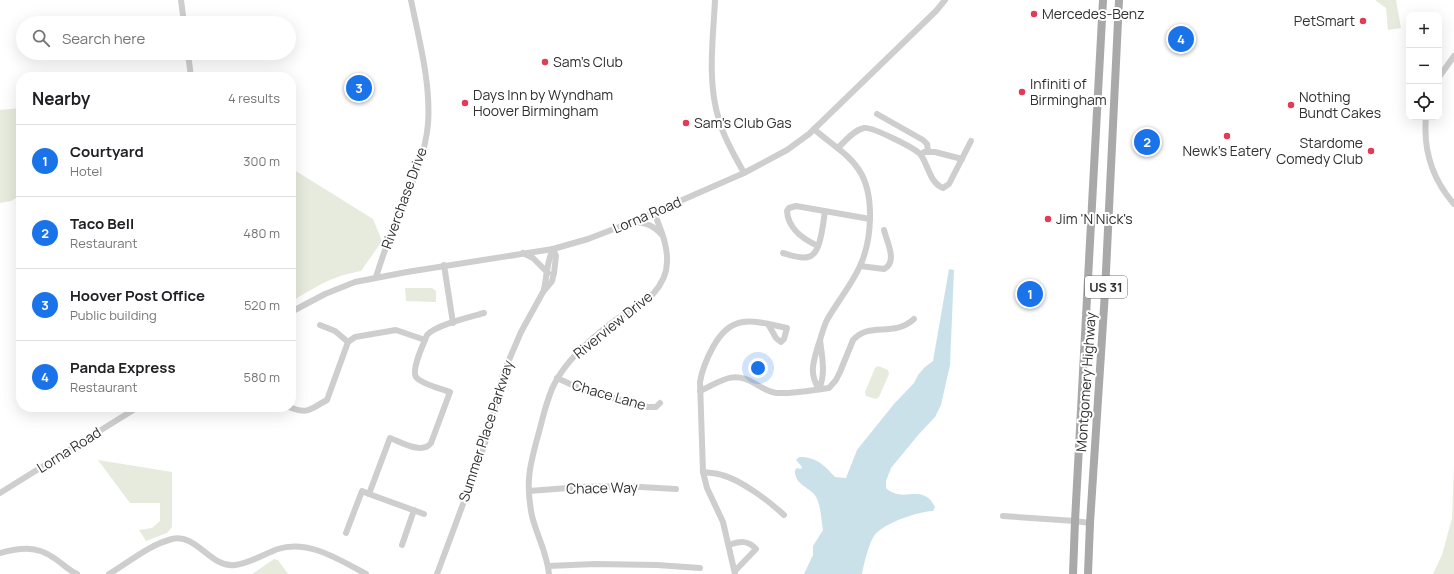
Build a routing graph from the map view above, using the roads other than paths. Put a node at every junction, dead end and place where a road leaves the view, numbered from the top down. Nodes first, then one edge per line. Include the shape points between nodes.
1 (181, 0) edge
2 (411, 0) edge
3 (715, 0) edge
4 (945, 0) edge
5 (1103, 0) edge
6 (1120, 0) edge
7 (183, 16) edge
8 (1454, 56) edge
9 (189, 60) edge
10 (190, 72) edge
11 (1442, 72) edge
12 (877, 114) dead end
13 (1426, 120) edge
14 (891, 122) junction
15 (814, 129) junction
16 (884, 134) junction
17 (971, 141) dead end
18 (838, 148) junction
19 (928, 151) junction
20 (921, 154) junction
21 (962, 159) junction
22 (744, 173) junction
23 (1454, 204) edge
24 (825, 211) junction
25 (654, 212) junction
26 (870, 219) junction
27 (632, 222) junction
28 (884, 230) dead end
29 (663, 235) junction
30 (818, 246) junction
31 (553, 249) junction
32 (523, 253) junction
33 (783, 253) dead end
34 (444, 265) junction
35 (860, 266) junction
36 (548, 273) junction
37 (376, 277) junction
38 (543, 292) junction
39 (296, 309) edge
40 (484, 313) dead end
41 (914, 319) dead end
42 (452, 322) junction
43 (768, 324) dead end
44 (320, 325) dead end
45 (425, 340) junction
46 (820, 340) junction
47 (348, 342) junction
48 (557, 378) junction
49 (819, 389) junction
50 (700, 391) junction
51 (660, 403) dead end
52 (296, 410) edge
53 (130, 412) edge
54 (704, 472) junction
55 (676, 489) dead end
56 (529, 491) junction
57 (0, 493) edge
58 (370, 494) junction
59 (414, 510) junction
60 (424, 514) dead end
61 (784, 515) dead end
62 (1003, 516) dead end
63 (1075, 521) junction
64 (1090, 523) junction
65 (346, 533) dead end
66 (402, 545) dead end
67 (729, 545) junction
68 (0, 553) edge
69 (548, 566) junction
70 (700, 568) dead end
71 (735, 573) edge
72 (76, 574) edge
73 (109, 574) edge
74 (366, 574) edge
75 (437, 574) edge
76 (549, 574) edge
77 (1073, 574) edge
78 (1088, 574) edge

1 - 7 street
2 - 37 street, Riverchase Drive via 426,80 428,125 421,159
3 - 22 street via 712,73 715,106 725,136
4 - 15 street, Lorna Road
5 - 63 main road, Montgomery Highway / US 31
6 - 64 main road, Montgomery Highway / US 31 via 1106,292
8 - 11 street
9 - 10 street
12 - 14 street
13 - 23 street via 1425,143 1428,156 1439,184
14 - 16 street
14 - 19 street via 923,140
15 - 18 street
15 - 22 street, Lorna Road via 787,150
16 - 18 street via 875,129 864,128
16 - 20 street
17 - 21 street
18 - 26 street via 858,168 864,180 870,200
19 - 20 street
19 - 21 street
20 - 21 street via 936,184 943,188 949,184
22 - 25 street, Lorna Road
24 - 26 street
24 - 30 street
24 - 30 street via 796,206 787,211 787,217 799,235
25 - 27 street, Lorna Road
25 - 29 street, Riverview Drive
26 - 35 street
27 - 29 street via 645,223
27 - 31 street, Lorna Road
28 - 35 street via 890,252 890,265 884,269
29 - 48 street, Riverview Drive via 668,261 664,279 658,289 572,357
30 - 33 street via 816,252 807,258
31 - 32 street, Lorna Road
31 - 36 street, Summer Place Parkway via 549,257
31 - 38 street, Summer Place Parkway via 556,256 554,273 552,281
32 - 34 street, Lorna Road
32 - 36 street via 533,258
34 - 37 street, Lorna Road
34 - 42 street
35 - 46 street via 826,322
36 - 38 street, Summer Place Parkway
37 - 39 street, Lorna Road via 325,294
38 - 75 street, Summer Place Parkway via 520,332 503,374 479,461
40 - 42 street
41 - 49 street via 895,329 869,331 857,335 836,380 829,388
42 - 45 street via 430,331
43 - 50 street via 748,321 734,324 722,332 702,372
44 - 47 street via 335,331
45 - 47 street via 396,330 355,337
45 - 58 street via 416,365 416,377 426,384 450,392 429,446 421,449 390,438
46 - 49 street via 823,357 822,382
46 - 49 street via 812,370 814,382
47 - 52 street via 327,400 308,411
48 - 51 street, Chace Lane via 583,390 648,407 656,407
48 - 56 street, Riverview Drive via 546,406 529,469
49 - 50 street via 776,393 747,379 731,377
50 - 54 street
53 - 57 street, Lorna Road
54 - 61 street via 734,480
54 - 67 street via 707,488 723,522
55 - 56 street, Chace Way via 623,486
56 - 69 street, Riverview Drive via 536,530
58 - 59 street
58 - 65 street via 362,491
59 - 60 street
59 - 66 street
62 - 63 street
63 - 64 street
63 - 77 main road, Montgomery Highway / US 31
64 - 78 main road, Montgomery Highway / US 31
67 - 71 street
67 - 71 street via 744,542 756,549
68 - 72 street via 20,548 45,552
69 - 70 street via 611,564
69 - 76 street, Riverview Drive
73 - 74 street via 155,545 174,538 193,543 210,557 228,565 245,562 285,547 302,546 321,552

